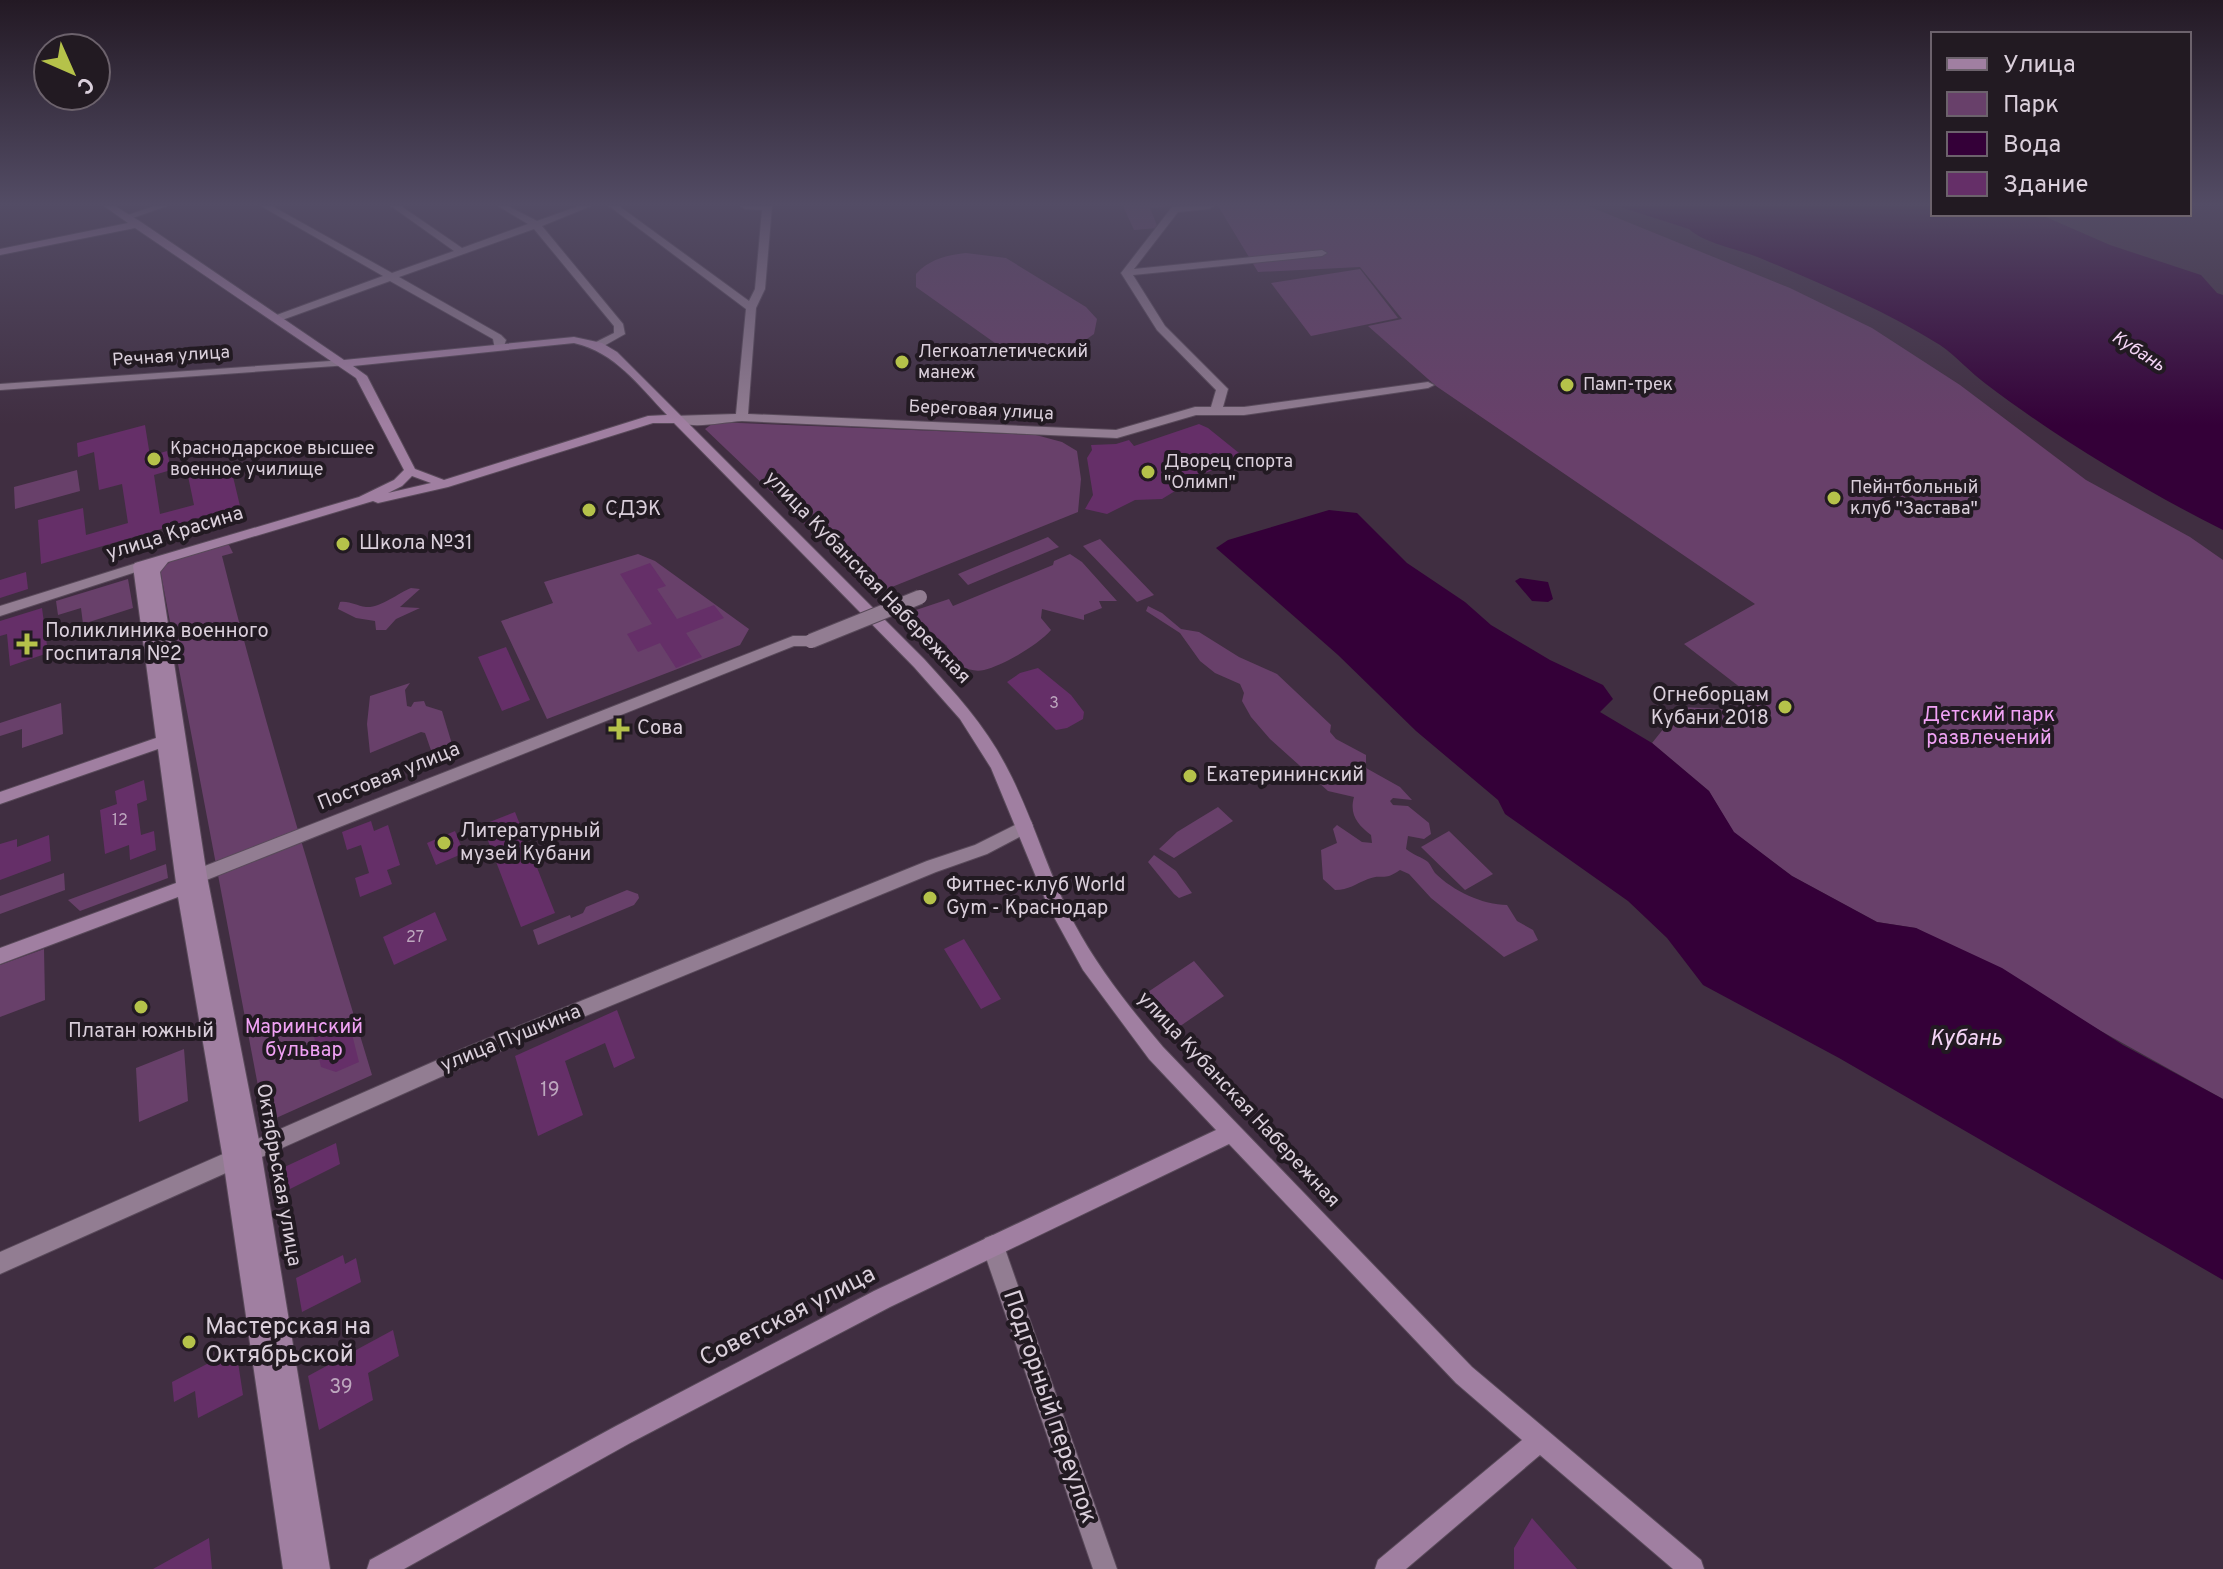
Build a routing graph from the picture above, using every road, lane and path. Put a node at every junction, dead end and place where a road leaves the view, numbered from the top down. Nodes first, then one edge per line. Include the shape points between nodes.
1 (220, 279) edge
2 (380, 279) edge
3 (395, 279) edge
4 (580, 279) edge
5 (712, 279) edge
6 (761, 279) edge
7 (1130, 279) edge
8 (751, 308) junction
9 (278, 318) junction
10 (598, 345) junction
11 (499, 347) junction
12 (398, 356) junction
13 (345, 363) junction
14 (361, 376) junction
15 (1428, 385) dead end
16 (0, 387) edge
17 (1216, 412) junction
18 (742, 417) junction
19 (677, 419) junction
20 (410, 471) junction
21 (444, 484) junction
22 (364, 500) junction
23 (165, 557) junction
24 (140, 566) junction
25 (920, 597) dead end
26 (0, 611) edge
27 (170, 739) junction
28 (0, 798) edge
29 (1025, 826) junction
30 (192, 881) junction
31 (0, 950) edge
32 (0, 956) edge
33 (1231, 1133) junction
34 (242, 1155) junction
35 (993, 1246) junction
36 (0, 1263) edge
37 (1539, 1441) junction
38 (295, 1569) edge
39 (318, 1569) edge
40 (379, 1569) edge
41 (1105, 1569) edge
42 (1387, 1569) edge
43 (1692, 1569) edge

1 - 9 main road
2 - 9 street
3 - 11 street via 497,337
4 - 10 street via 619,326 620,334
5 - 8 street
6 - 8 street
7 - 17 street via 1161,328 1222,389
8 - 18 street
9 - 13 main road
10 - 11 main road via 574,340
10 - 19 main road, улица Кубанская Набережная
11 - 12 main road
12 - 13 main road
12 - 14 main road via 373,363
13 - 14 main road
13 - 16 street, Речная улица
14 - 20 main road
15 - 17 street, Береговая улица
17 - 18 street, Береговая улица via 1195,411 1117,434
18 - 19 street, Береговая улица
19 - 21 main road, улица Красина via 652,419
19 - 29 main road, улица Кубанская Набережная via 947,694 989,749
20 - 21 main road
20 - 22 main road, улица Красина
21 - 22 main road, улица Красина
22 - 23 main road, улица Красина
23 - 24 main road, улица Красина
23 - 27 main road, Октябрьская улица via 153,572
24 - 26 street, улица Красина
24 - 27 main road, Октябрьская улица
25 - 30 street, Постовая улица, bridge via 811,641 793,641
27 - 28 main road
27 - 30 main road, Октябрьская улица
29 - 33 main road, улица Кубанская Набережная via 1058,908 1121,1012
29 - 34 street, улица Пушкина via 990,845 474,1053
30 - 31 main road, Постовая улица
30 - 32 main road, Постовая улица
30 - 34 main road, Октябрьская улица
33 - 35 main road, Советская улица
33 - 37 main road, улица Кубанская Набережная via 1464,1375
34 - 36 street, улица Пушкина
34 - 38 main road, Октябрьская улица
34 - 39 main road, Октябрьская улица
35 - 40 main road, Советская улица via 747,1368
35 - 41 street, Подгорный переулок
37 - 42 main road
37 - 43 main road, улица Кубанская Набережная

